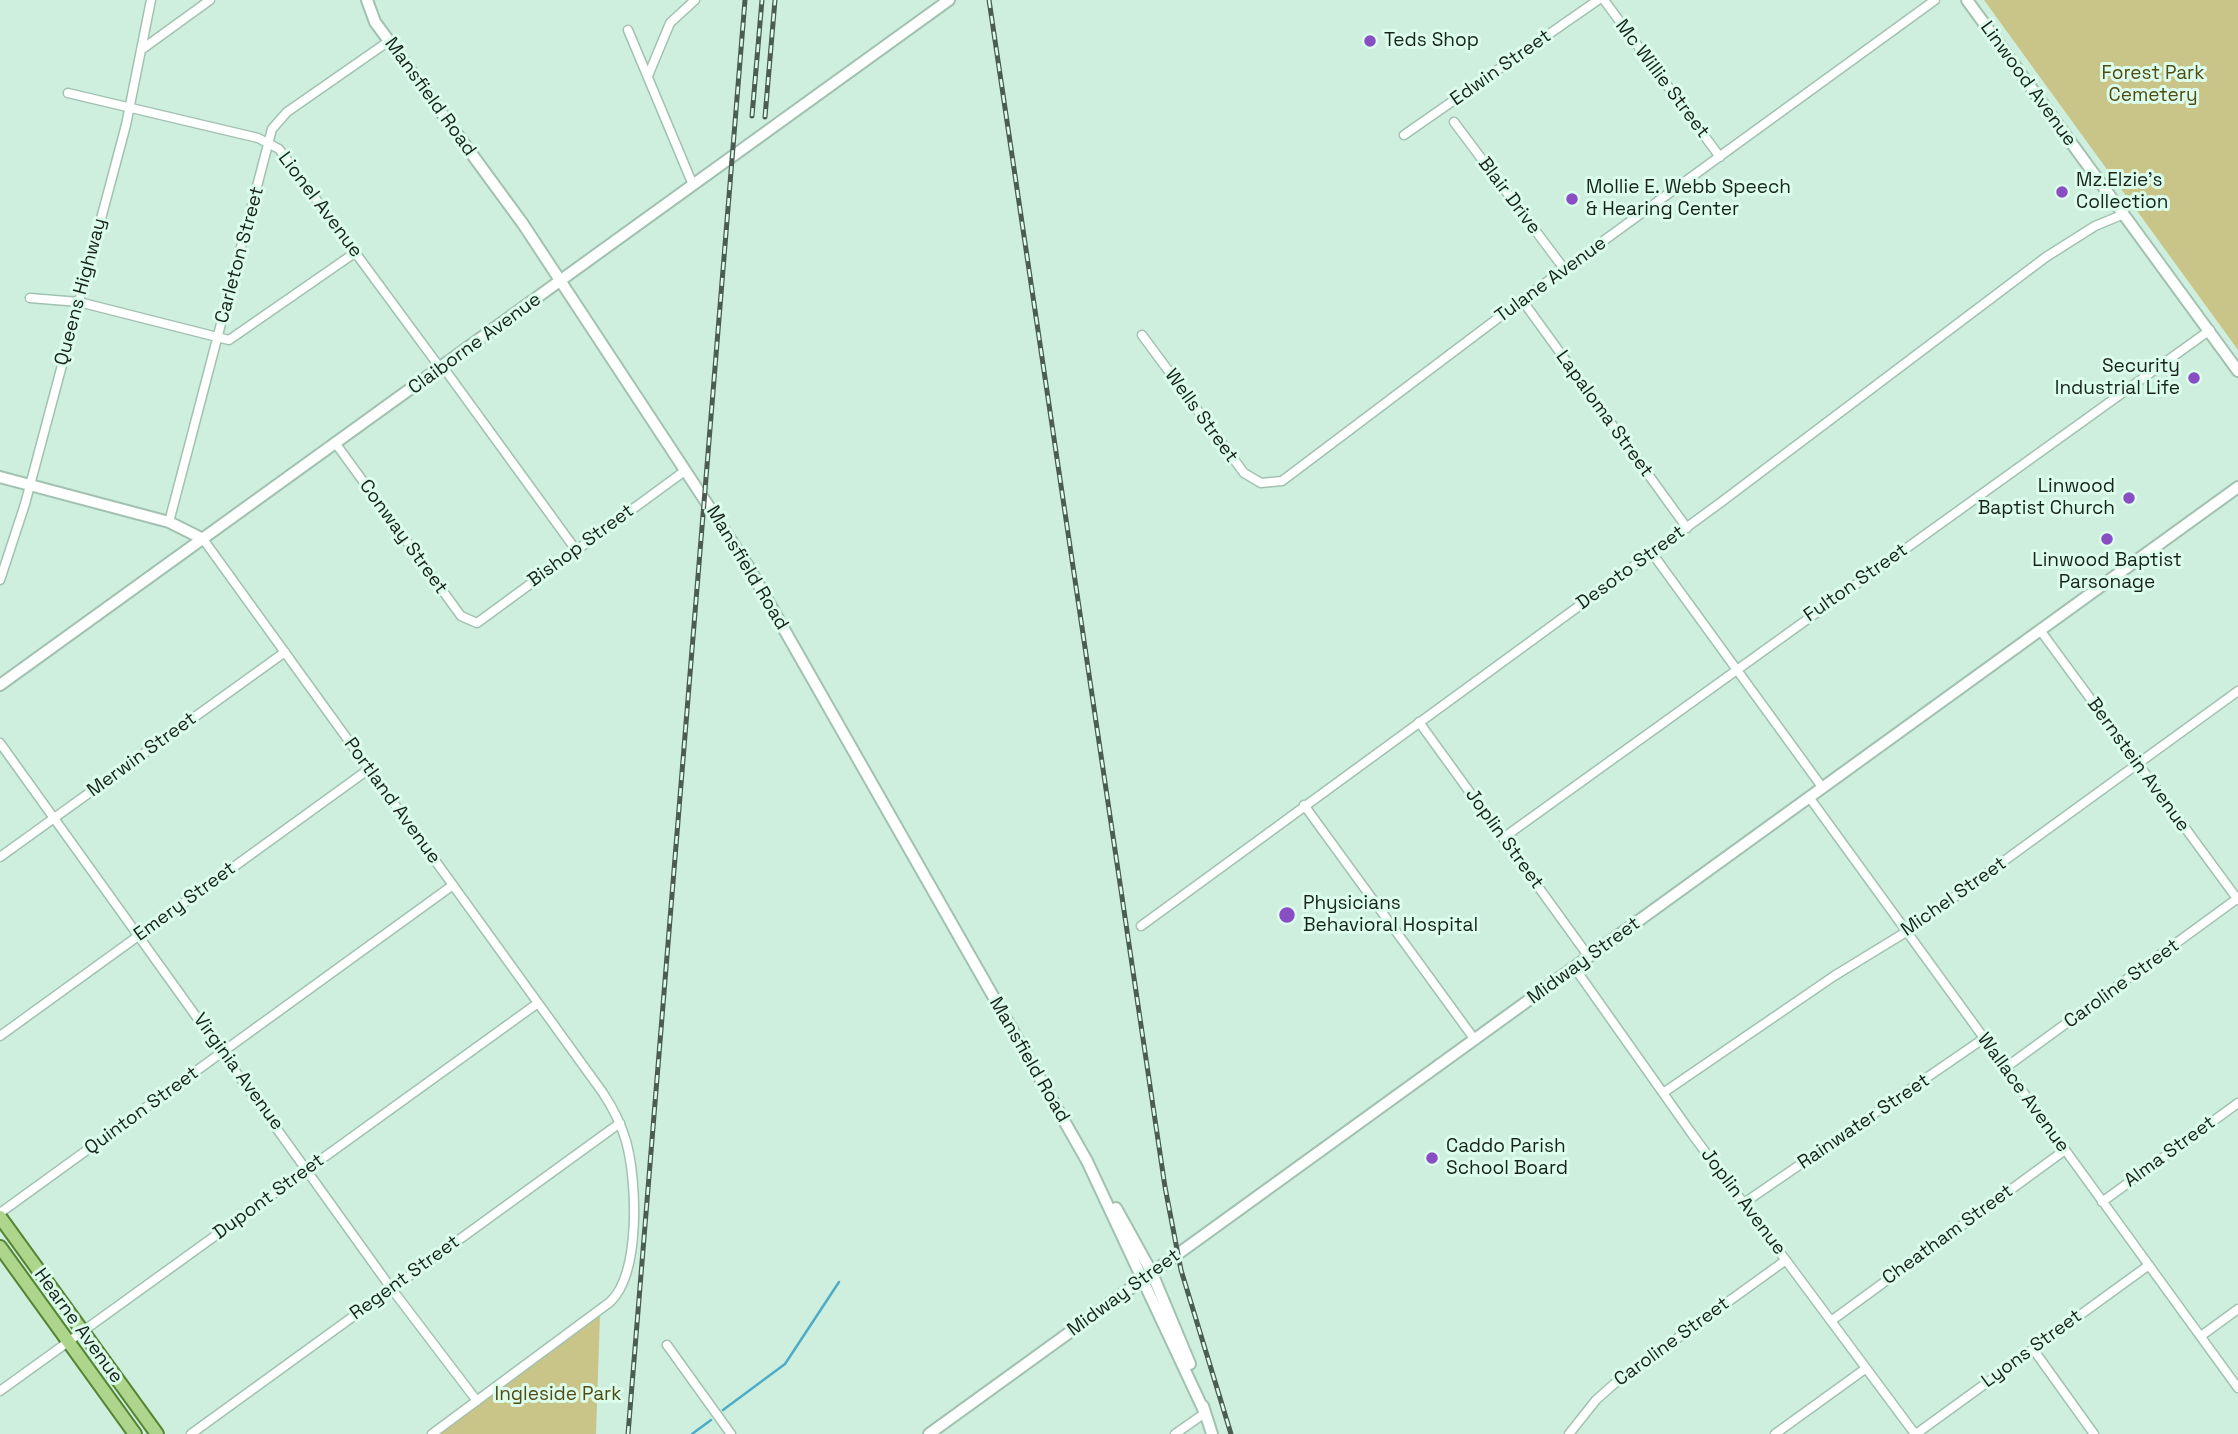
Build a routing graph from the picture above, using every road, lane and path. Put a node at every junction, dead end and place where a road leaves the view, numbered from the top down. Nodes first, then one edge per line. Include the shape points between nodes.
1 (151, 0) edge
2 (210, 0) edge
3 (367, 0) edge
4 (695, 0) edge
5 (949, 0) edge
6 (1598, 0) edge
7 (1604, 0) edge
8 (1935, 0) edge
9 (1967, 0) edge
10 (628, 30) dead end
11 (389, 41) junction
12 (141, 50) junction
13 (648, 76) junction
14 (68, 93) dead end
15 (130, 107) junction
16 (1454, 122) dead end
17 (1404, 135) dead end
18 (270, 142) junction
19 (1720, 157) junction
20 (693, 185) junction
21 (2124, 214) junction
22 (356, 252) junction
23 (1565, 270) junction
24 (562, 281) junction
25 (30, 298) dead end
26 (1522, 300) junction
27 (79, 302) junction
28 (2210, 330) junction
29 (1142, 335) dead end
30 (218, 339) junction
31 (442, 368) junction
32 (2238, 371) edge
33 (336, 444) junction
34 (686, 470) junction
35 (0, 477) edge
36 (1269, 484) joint
37 (30, 485) junction
38 (2238, 487) edge
39 (169, 523) junction
40 (1687, 528) junction
41 (203, 540) junction
42 (576, 550) junction
43 (1652, 553) junction
44 (0, 580) edge
45 (477, 622) joint
46 (2039, 630) junction
47 (285, 652) junction
48 (1737, 667) junction
49 (0, 685) edge
50 (2238, 691) edge
51 (1419, 722) junction
52 (0, 743) edge
53 (2137, 766) junction
54 (369, 769) junction
55 (1822, 788) junction
56 (1809, 797) junction
57 (1304, 805) junction
58 (54, 818) junction
59 (1503, 838) junction
60 (0, 857) edge
61 (453, 885) junction
62 (2238, 899) edge
63 (1141, 926) dead end
64 (1906, 932) junction
65 (139, 935) junction
66 (1589, 957) junction
67 (1574, 967) junction
68 (538, 1003) junction
69 (0, 1035) edge
70 (1983, 1039) junction
71 (1475, 1040) junction
72 (223, 1052) junction
73 (2005, 1068) junction
74 (1664, 1093) junction
75 (2238, 1103) edge
76 (620, 1123) junction
77 (2065, 1150) junction
78 (307, 1169) junction
79 (2102, 1202) junction
80 (1744, 1203) junction
81 (0, 1215) edge
82 (0, 1247) edge
83 (1786, 1260) junction
84 (2149, 1265) junction
85 (1148, 1276) junction
86 (391, 1287) junction
87 (2238, 1309) edge
88 (1831, 1321) junction
89 (82, 1331) junction
90 (2201, 1336) junction
91 (68, 1341) junction
92 (667, 1345) dead end
93 (2033, 1349) junction
94 (1865, 1369) junction
95 (2238, 1388) edge
96 (0, 1391) edge
97 (477, 1401) junction
98 (1205, 1413) junction
99 (135, 1434) edge
100 (157, 1434) edge
101 (191, 1434) edge
102 (432, 1434) edge
103 (731, 1434) edge
104 (929, 1434) edge
105 (1175, 1434) edge
106 (1212, 1434) edge
107 (1569, 1434) edge
108 (1775, 1434) edge
109 (1916, 1434) edge
110 (2094, 1434) edge

1 - 12 street, Queens Highway
2 - 12 street
3 - 11 street, Mansfield Road
4 - 13 street via 670,23
5 - 20 street, Claiborne Avenue
6 - 17 street, Edwin Street
7 - 19 street, Mc Willie Street
8 - 19 street, Tulane Avenue
9 - 21 street, Linwood Avenue
10 - 13 street
11 - 18 street, Carleton Street via 286,113 272,129
11 - 24 street, Mansfield Road
12 - 15 street, Queens Highway
13 - 20 street
14 - 15 street, Lionel Avenue
15 - 18 street, Lionel Avenue
15 - 27 street, Queens Highway
16 - 23 street, Blair Drive
18 - 22 street, Lionel Avenue
18 - 30 street, Carleton Street
19 - 23 street, Tulane Avenue
20 - 24 street, Claiborne Avenue
21 - 28 street, Linwood Avenue
21 - 40 street, Desoto Street via 2046,257
22 - 30 street via 236,338
22 - 31 street, Lionel Avenue
23 - 26 street, Tulane Avenue
24 - 31 street, Claiborne Avenue
24 - 34 street, Mansfield Road
25 - 27 street
26 - 36 street, Tulane Avenue via 1292,475
26 - 40 street, Lapaloma Street
27 - 30 street
27 - 37 street, Queens Highway
28 - 32 street, Linwood Avenue
28 - 48 street, Fulton Street
29 - 36 street, Wells Street via 1238,466 1252,479
30 - 39 street, Carleton Street
31 - 33 street, Claiborne Avenue
31 - 42 street, Lionel Avenue
33 - 41 street, Claiborne Avenue
33 - 45 street, Conway Street via 461,616
34 - 42 street, Bishop Street
34 - 85 street, Mansfield Road via 782,625
35 - 37 street, Portland Avenue
37 - 39 street, Portland Avenue
37 - 44 street, Queens Highway
38 - 46 street, Midway Street
39 - 41 street, Portland Avenue
40 - 43 street, Desoto Street
41 - 47 street, Portland Avenue
41 - 49 street, Claiborne Avenue
42 - 45 street, Bishop Street
43 - 48 street
43 - 51 street, Desoto Street
46 - 53 street, Bernstein Avenue
46 - 55 street, Midway Street
47 - 54 street, Portland Avenue
47 - 58 street, Merwin Street
48 - 55 street
48 - 59 street, Fulton Street
50 - 53 street, Michel Street
51 - 57 street, Desoto Street
51 - 59 street, Joplin Street
52 - 58 street, Virginia Avenue
53 - 62 street, Bernstein Avenue
53 - 64 street, Michel Street
54 - 61 street, Portland Avenue
54 - 65 street, Emery Street
55 - 56 street, Midway Street
56 - 64 street, Wallace Avenue
56 - 66 street, Midway Street
57 - 63 street, Desoto Street
57 - 71 street
58 - 60 street, Merwin Street
58 - 65 street, Virginia Avenue
59 - 66 street, Joplin Street
61 - 68 street, Portland Avenue
61 - 72 street, Quinton Street
62 - 73 street, Caroline Street
64 - 70 street, Wallace Avenue
64 - 74 street, Michel Street
65 - 69 street, Emery Street
65 - 72 street, Virginia Avenue
66 - 67 street, Midway Street
67 - 71 street, Midway Street
67 - 74 street, Joplin Avenue
68 - 76 street, Portland Avenue
68 - 78 street, Dupont Street
70 - 73 street, Wallace Avenue
70 - 80 street, Rainwater Street
71 - 85 street, Midway Street
72 - 78 street, Virginia Avenue
72 - 81 street, Quinton Street
73 - 77 street, Wallace Avenue
74 - 80 street, Joplin Avenue
75 - 79 street, Alma Street
76 - 86 street, Regent Street
76 - 97 street, Portland Avenue via 631,1163 632,1227 622,1288 610,1302
77 - 79 street, Wallace Avenue
77 - 88 street, Cheatham Street
78 - 86 street, Virginia Avenue
78 - 89 street, Dupont Street
79 - 84 street, Wallace Avenue
80 - 83 street, Joplin Avenue
81 - 89 main road, Hearne Avenue
82 - 91 main road, Hearne Avenue
83 - 88 street, Joplin Avenue
83 - 107 street, Caroline Street via 1614,1384
84 - 90 street, Wallace Avenue
84 - 93 street, Lyons Street
85 - 98 street, Mansfield Road via 1184,1347
85 - 104 street, Midway Street
86 - 97 street, Virginia Avenue
86 - 101 street, Regent Street
87 - 90 street
88 - 94 street, Joplin Avenue
89 - 91 street, Dupont Street
89 - 100 main road, Hearne Avenue
90 - 95 street, Wallace Avenue
91 - 96 street, Dupont Street
91 - 99 main road, Hearne Avenue
92 - 103 street
93 - 109 street, Lyons Street
93 - 110 street
94 - 108 street
94 - 109 street, Joplin Avenue
97 - 102 street
98 - 105 street
98 - 106 street, Mansfield Road

